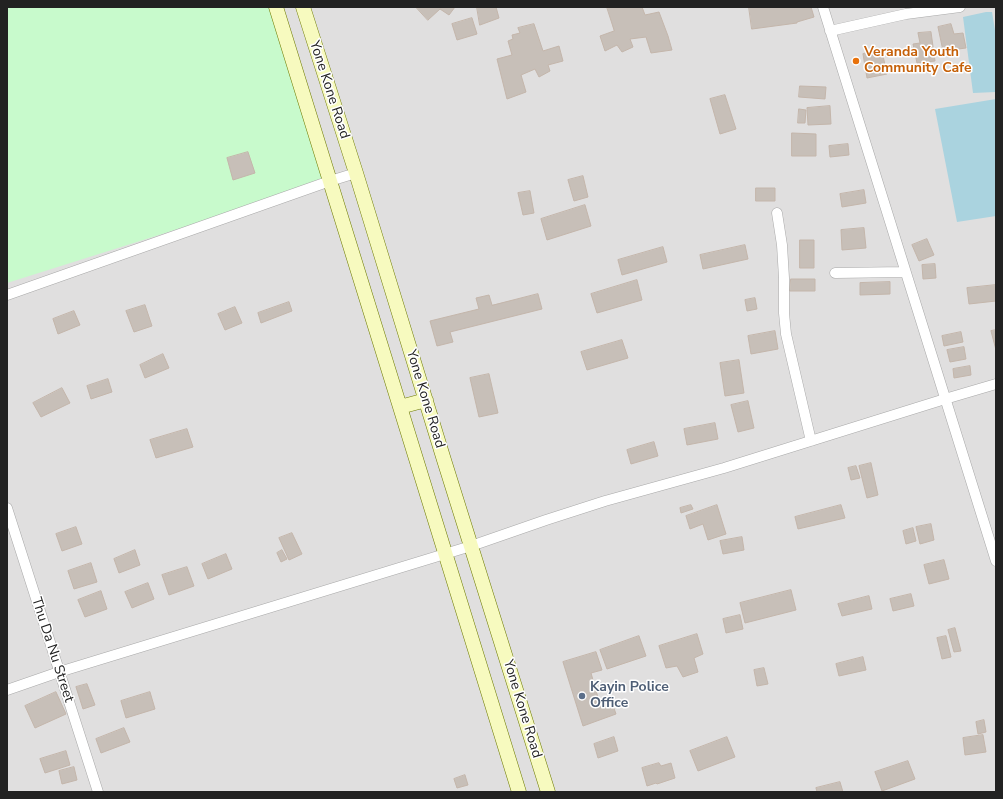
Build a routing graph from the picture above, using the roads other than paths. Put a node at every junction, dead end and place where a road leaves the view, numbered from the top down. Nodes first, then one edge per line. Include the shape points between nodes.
1 (276, 7) edge
2 (303, 7) edge
3 (823, 7) edge
4 (960, 7) edge
5 (830, 31) junction
6 (356, 173) junction
7 (330, 181) junction
8 (777, 213) dead end
9 (905, 272) junction
10 (834, 273) dead end
11 (7, 295) edge
12 (996, 384) edge
13 (945, 399) junction
14 (426, 400) junction
15 (400, 407) junction
16 (812, 441) junction
17 (7, 508) edge
18 (471, 546) junction
19 (446, 553) junction
20 (996, 561) edge
21 (59, 672) junction
22 (7, 690) edge
23 (98, 792) edge
24 (519, 792) edge
25 (548, 792) edge

1 - 7 street
2 - 6 street, Yone Kone Road
3 - 5 street
4 - 5 street via 906,14
5 - 9 street
6 - 7 street
6 - 14 street, Yone Kone Road
7 - 11 street
7 - 15 street
8 - 16 street via 782,245 786,334
9 - 10 street
9 - 13 street
12 - 13 street
13 - 16 street
13 - 20 street
14 - 15 street
14 - 18 street, Yone Kone Road
15 - 19 street
16 - 18 street via 605,501
17 - 21 street, Thu Da Nu Street
18 - 19 street
18 - 25 street, Yone Kone Road
19 - 21 street
19 - 24 street
21 - 22 street
21 - 23 street, Thu Da Nu Street

